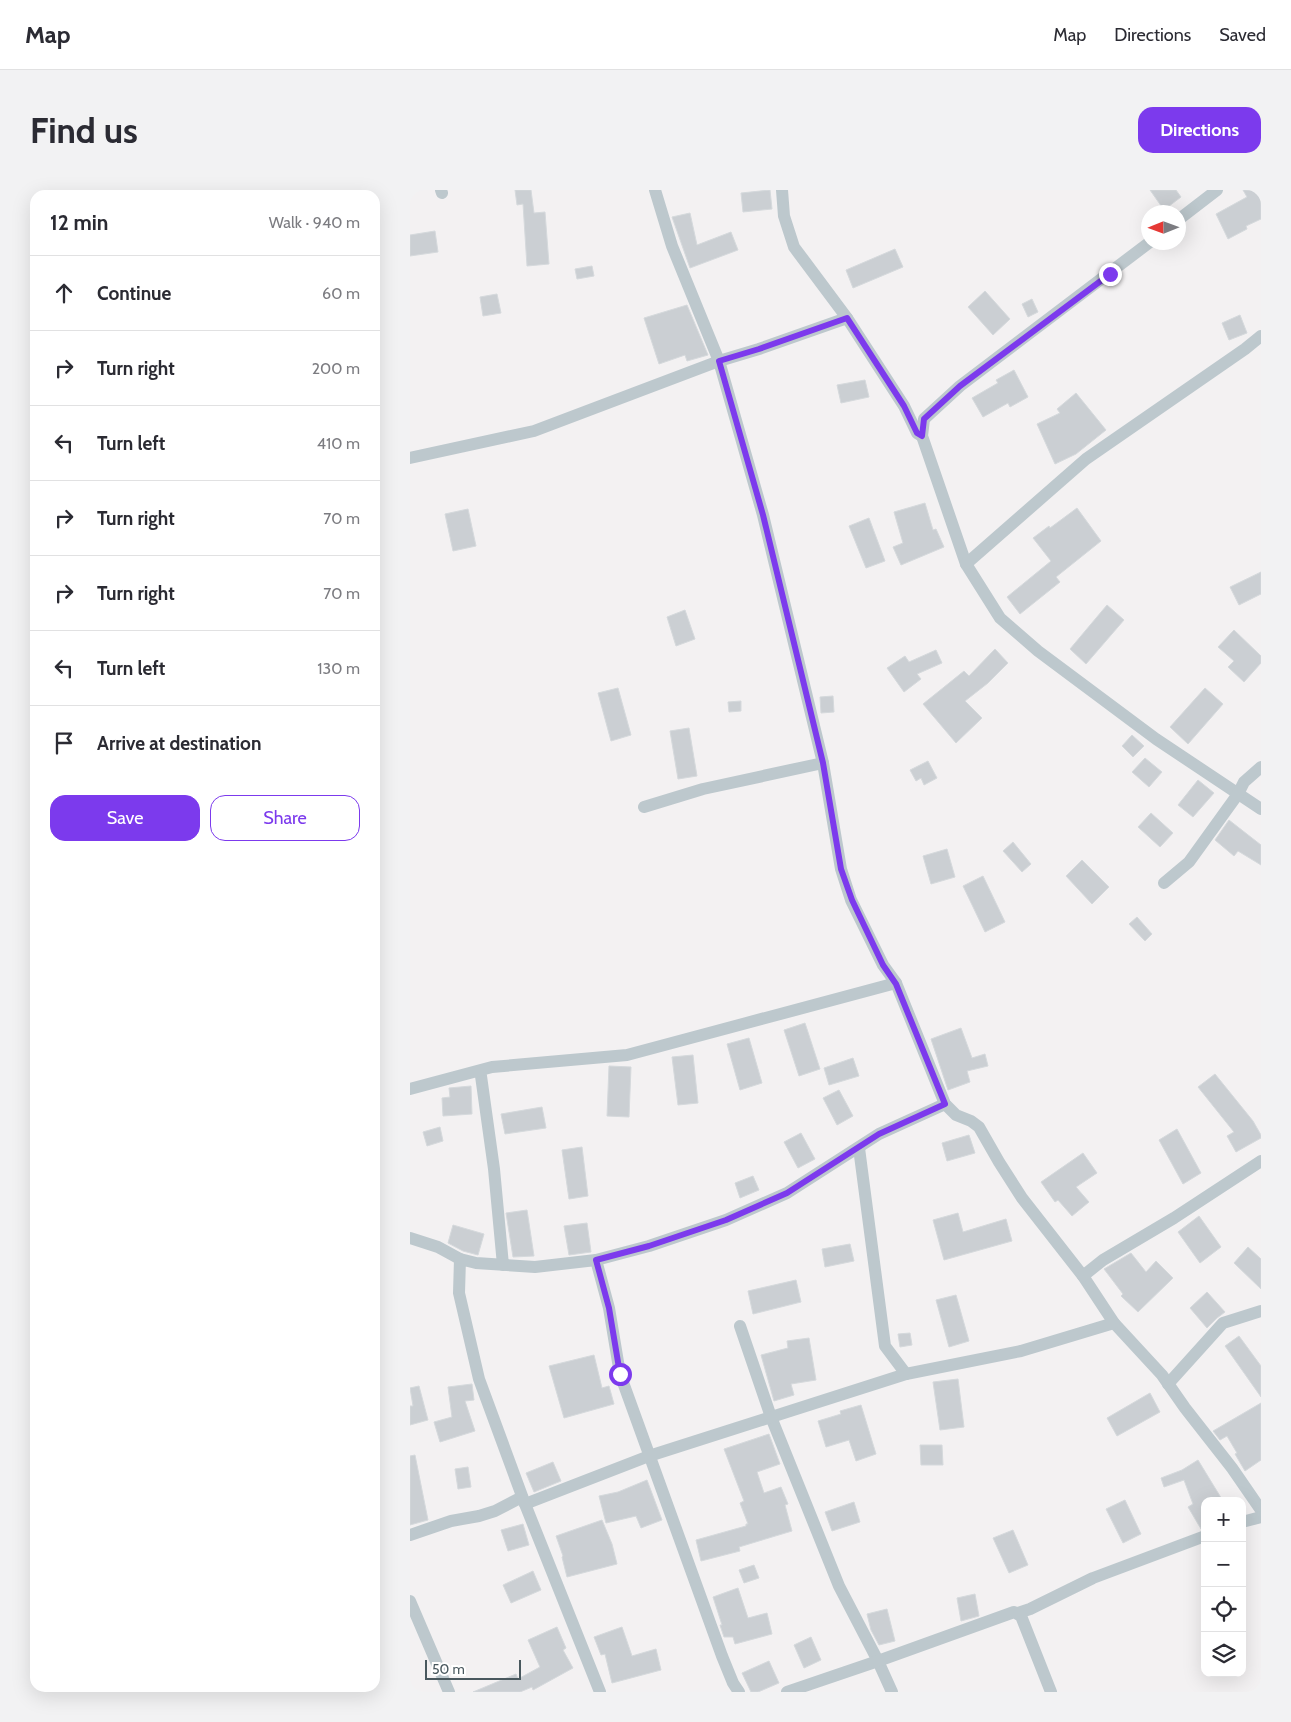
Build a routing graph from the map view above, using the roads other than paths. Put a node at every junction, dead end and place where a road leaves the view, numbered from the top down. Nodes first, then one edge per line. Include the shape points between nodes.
1 (655, 190) edge
2 (782, 190) edge
3 (1217, 190) edge
4 (1186, 214) edge
5 (1141, 249) edge
6 (847, 318) junction
7 (1261, 336) edge
8 (719, 361) junction
9 (922, 436) junction
10 (410, 458) edge
11 (966, 564) junction
12 (823, 763) junction
13 (1261, 767) edge
14 (1238, 794) junction
15 (644, 808) dead end
16 (1261, 809) edge
17 (1164, 883) dead end
18 (896, 984) junction
19 (481, 1076) dead end
20 (410, 1089) edge
21 (945, 1104) junction
22 (859, 1148) junction
23 (1261, 1160) edge
24 (410, 1238) edge
25 (460, 1259) junction
26 (596, 1260) junction
27 (503, 1265) junction
28 (1083, 1276) junction
29 (1261, 1311) edge
30 (1114, 1323) junction
31 (740, 1326) dead end
32 (906, 1374) junction
33 (1168, 1384) junction
34 (771, 1417) junction
35 (649, 1456) junction
36 (523, 1501) junction
37 (1261, 1510) edge
38 (1261, 1517) edge
39 (1246, 1521) edge
40 (410, 1535) edge
41 (1201, 1538) edge
42 (410, 1601) edge
43 (1018, 1613) junction
44 (878, 1661) junction
45 (448, 1692) edge
46 (600, 1692) edge
47 (739, 1692) edge
48 (787, 1692) edge
49 (892, 1692) edge
50 (1051, 1692) edge

1 - 8 street via 672,246
2 - 6 street via 784,216 794,246
3 - 4 street
5 - 9 street via 960,386 924,419
6 - 8 street
6 - 9 street via 904,406 917,433
7 - 11 street via 1086,459
8 - 10 street via 534,431
8 - 12 street via 763,515
9 - 11 street
11 - 14 street via 1000,618 1038,651
12 - 15 street via 703,790
12 - 18 street via 841,869 883,965
13 - 14 street via 1244,782
14 - 16 street
14 - 17 street via 1189,862
18 - 20 street via 627,1055 492,1067
18 - 21 street
19 - 27 street
21 - 22 street via 879,1134
21 - 28 street via 956,1115 979,1127 1022,1198
22 - 26 street via 787,1193 726,1220
22 - 32 street via 885,1346
23 - 28 street
24 - 25 street via 438,1247
25 - 27 street
25 - 36 street via 459,1294 479,1379
26 - 27 street via 535,1267
26 - 35 street via 609,1308 620,1374
28 - 30 street
29 - 33 street via 1223,1323
30 - 32 street via 1021,1351
30 - 33 street
31 - 34 street
32 - 34 street
33 - 37 street
34 - 35 street
34 - 44 street via 839,1586
35 - 36 street
35 - 47 street via 722,1656
36 - 40 street
36 - 46 street
38 - 39 street
41 - 43 street via 1093,1578
42 - 45 street
43 - 44 street
43 - 50 street
44 - 48 street
44 - 49 street

